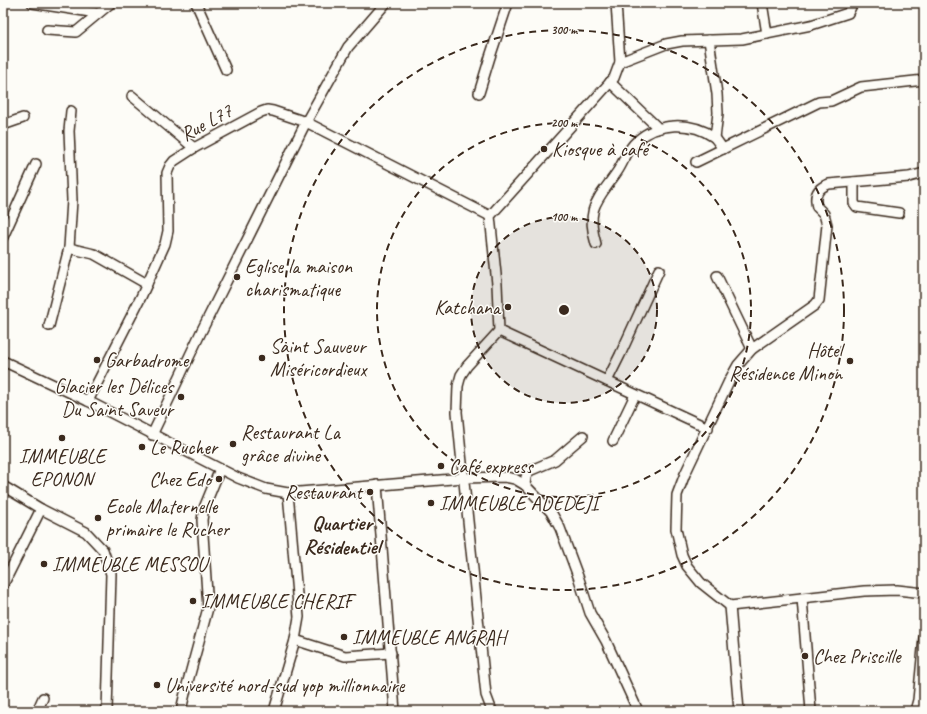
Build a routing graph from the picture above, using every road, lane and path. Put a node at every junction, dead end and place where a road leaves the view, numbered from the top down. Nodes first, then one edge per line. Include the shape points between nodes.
1 (32, 3) edge
2 (196, 3) edge
3 (386, 3) edge
4 (508, 3) edge
5 (616, 3) edge
6 (762, 3) edge
7 (850, 3) edge
8 (107, 5) edge
9 (97, 14) junction
10 (47, 30) dead end
11 (767, 34) junction
12 (710, 40) junction
13 (620, 62) junction
14 (226, 70) dead end
15 (924, 80) edge
16 (610, 82) junction
17 (479, 93) dead end
18 (132, 96) dead end
19 (71, 111) dead end
20 (23, 118) dead end
21 (306, 122) junction
22 (3, 125) edge
23 (656, 129) junction
24 (715, 138) junction
25 (194, 148) junction
26 (723, 149) junction
27 (696, 162) dead end
28 (36, 164) dead end
29 (924, 173) edge
30 (854, 182) junction
31 (899, 213) dead end
32 (490, 216) junction
33 (3, 237) edge
34 (596, 244) dead end
35 (69, 248) junction
36 (659, 270) dead end
37 (717, 276) dead end
38 (147, 284) junction
39 (49, 326) dead end
40 (499, 332) junction
41 (752, 349) junction
42 (3, 360) edge
43 (607, 381) junction
44 (635, 395) junction
45 (88, 401) junction
46 (708, 428) junction
47 (152, 435) junction
48 (583, 436) dead end
49 (612, 440) dead end
50 (220, 469) junction
51 (464, 478) junction
52 (377, 485) junction
53 (525, 485) junction
54 (3, 486) edge
55 (288, 493) junction
56 (41, 509) junction
57 (3, 585) edge
58 (924, 593) edge
59 (802, 598) junction
60 (730, 606) junction
61 (924, 638) edge
62 (295, 640) junction
63 (391, 653) junction
64 (43, 698) dead end
65 (37, 711) edge
66 (107, 711) edge
67 (183, 711) edge
68 (274, 711) edge
69 (395, 711) edge
70 (492, 711) edge
71 (638, 711) edge
72 (739, 711) edge
73 (811, 711) edge
74 (915, 711) edge

1 - 9 street
2 - 14 street
3 - 21 street via 348,47
4 - 17 street
5 - 13 street
6 - 11 street
7 - 11 street via 848,13
8 - 9 street
9 - 10 street via 76,32
11 - 12 street via 742,39
12 - 13 street via 666,44
12 - 24 street via 718,94
13 - 16 street
15 - 26 street via 861,87 831,101 812,105
16 - 23 street via 656,126
16 - 32 street
18 - 25 street
19 - 35 street via 69,131 72,200
20 - 22 street
21 - 25 street, Rue L77 via 267,110
21 - 32 street, Rue L77
21 - 47 street
23 - 24 street via 682,125 699,129
23 - 34 street via 632,146 593,208 592,233
24 - 26 street
25 - 38 street, Rue L77 via 174,160 170,166 167,238
26 - 27 street
28 - 33 street
29 - 30 street via 909,177
30 - 31 street via 854,203 857,208
30 - 41 street via 823,186 816,194 816,207 824,214 827,225 819,300 815,306
32 - 40 street
35 - 38 street via 94,254
35 - 39 street
36 - 43 street
37 - 41 street
38 - 45 street, Rue L77
40 - 43 street
40 - 51 street via 467,366 458,386 457,412
41 - 46 street via 738,365 729,381
42 - 45 street
43 - 44 street
44 - 46 street
44 - 49 street
45 - 47 street
46 - 60 street via 685,474 678,495 676,529 687,566 701,583
47 - 50 street
48 - 53 street via 555,460 529,471
50 - 55 street via 266,489
50 - 67 street via 208,496 202,520 208,608 187,685
51 - 52 street
51 - 53 street via 505,477
51 - 70 street via 486,696
52 - 55 street
52 - 63 street
53 - 71 street via 551,512 560,528 590,613 606,640
54 - 56 street
55 - 62 street via 299,609
56 - 57 street
56 - 66 street via 86,532 103,550 111,574
58 - 59 street via 885,590
59 - 60 street
59 - 73 street
60 - 72 street
61 - 74 street
62 - 63 street via 345,656
62 - 68 street
63 - 69 street
64 - 65 street

